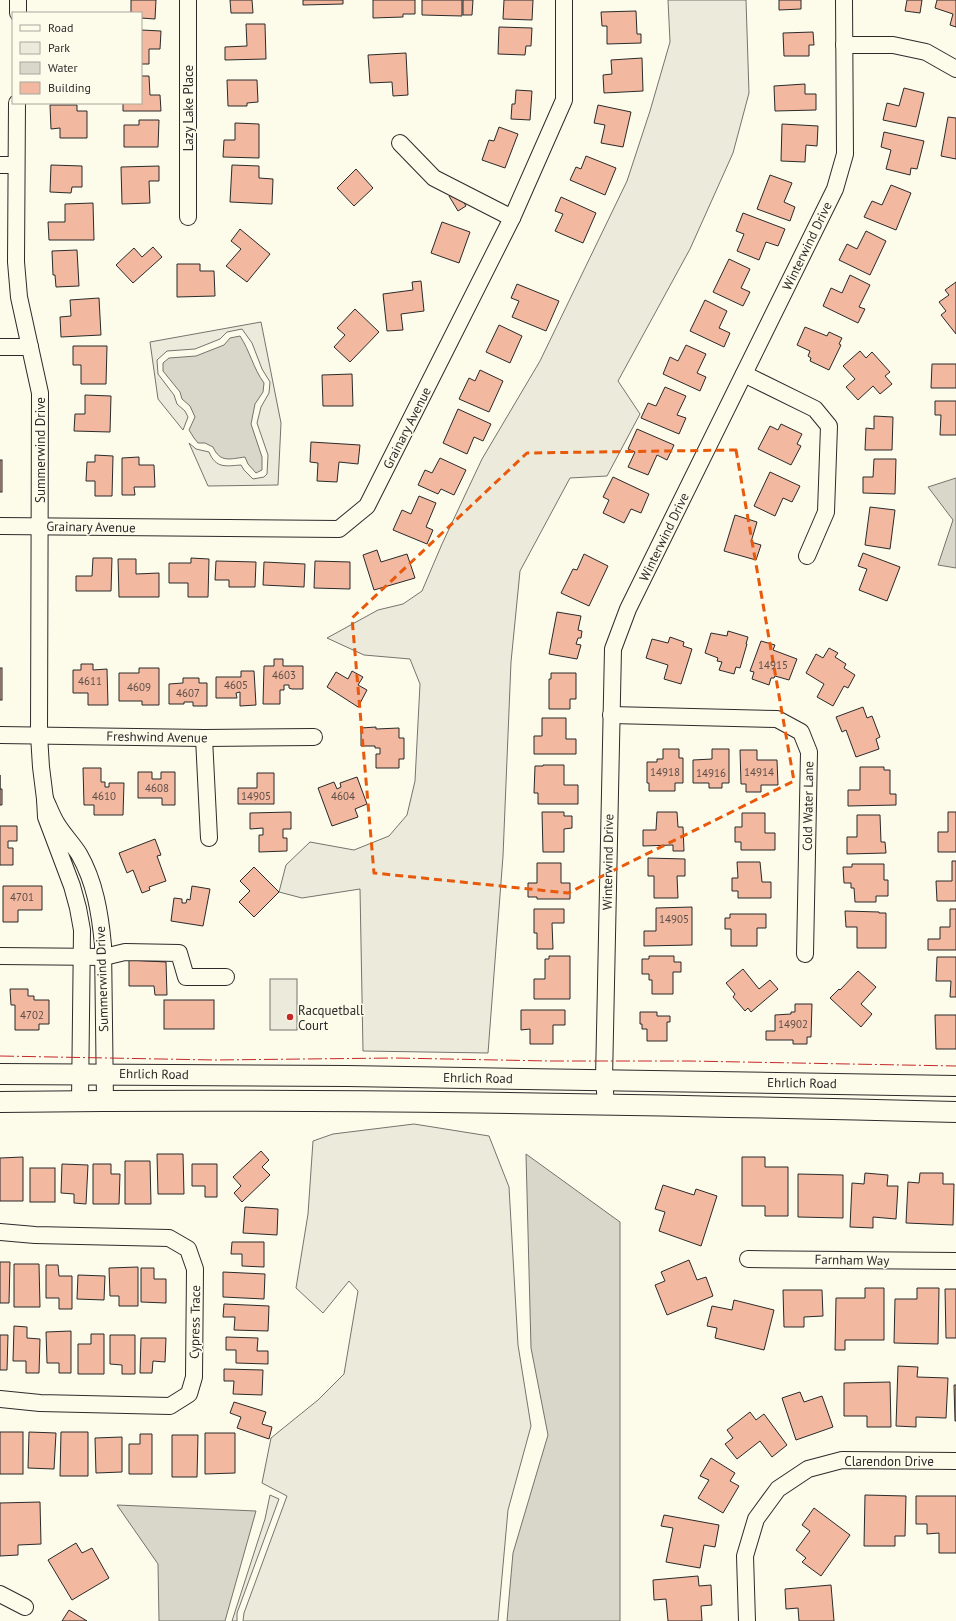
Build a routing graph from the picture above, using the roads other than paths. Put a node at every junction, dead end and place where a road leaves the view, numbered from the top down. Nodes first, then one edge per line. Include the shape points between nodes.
1 (18, 0) edge
2 (188, 0) edge
3 (564, 0) edge
4 (844, 0) edge
5 (18, 12) edge
6 (844, 45) junction
7 (956, 69) edge
8 (17, 104) edge
9 (400, 143) dead end
10 (0, 165) edge
11 (16, 165) junction
12 (188, 217) dead end
13 (512, 218) junction
14 (0, 347) edge
15 (30, 347) junction
16 (744, 374) junction
17 (0, 526) edge
18 (40, 527) junction
19 (807, 556) dead end
20 (611, 715) junction
21 (0, 735) edge
22 (39, 736) junction
23 (314, 737) dead end
24 (204, 738) junction
25 (45, 799) junction
26 (209, 838) dead end
27 (805, 954) dead end
28 (0, 956) edge
29 (81, 956) junction
30 (104, 957) junction
31 (226, 977) dead end
32 (80, 1073) junction
33 (105, 1073) junction
34 (0, 1074) edge
35 (604, 1080) junction
36 (956, 1086) edge
37 (80, 1101) junction
38 (105, 1101) junction
39 (0, 1102) edge
40 (606, 1104) junction
41 (956, 1112) edge
42 (0, 1232) edge
43 (748, 1259) dead end
44 (956, 1261) edge
45 (0, 1399) edge
46 (956, 1461) edge
47 (0, 1594) edge
48 (25, 1607) dead end
49 (747, 1621) edge

1 - 5 street
2 - 12 street, Lazy Lake Place
3 - 13 street, Grainary Avenue via 564,100
4 - 6 street, Winterwind Drive
6 - 7 street via 893,45 926,52
6 - 16 street, Winterwind Drive via 845,154 835,189
8 - 11 street, Summerwind Drive
9 - 13 street via 434,178
10 - 11 street
11 - 15 street, Summerwind Drive via 16,262 19,297
13 - 18 street, Grainary Avenue via 367,506 339,529
14 - 15 street
15 - 18 street, Summerwind Drive via 40,393
16 - 19 street via 815,408 829,426 826,512
16 - 20 street, Winterwind Drive via 628,609 613,649
17 - 18 street, Grainary Avenue
18 - 22 street, Summerwind Drive
20 - 27 street, Cold Water Lane via 777,719 801,732 808,752
20 - 35 street, Winterwind Drive
21 - 22 street, Freshwind Avenue
22 - 24 street, Freshwind Avenue
22 - 25 street, Summerwind Drive
23 - 24 street, Freshwind Avenue
24 - 26 street
25 - 29 street, Summerwind Drive via 46,817 65,865 78,908 82,930
25 - 30 street, Summerwind Drive via 56,823 78,853 89,875 101,921
28 - 29 street
29 - 30 street
29 - 32 street, Summerwind Drive
30 - 31 street via 125,952 179,953 186,977
30 - 33 street, Summerwind Drive
32 - 33 main road, Ehrlich Road
32 - 34 main road, Ehrlich Road
32 - 37 street, Summerwind Drive
33 - 35 main road, Ehrlich Road
33 - 38 street, Summerwind Drive
35 - 36 main road, Ehrlich Road
35 - 40 street, Winterwind Drive
37 - 38 main road, Ehrlich Road
37 - 39 main road, Ehrlich Road
38 - 40 main road, Ehrlich Road
40 - 41 main road, Ehrlich Road
42 - 45 street, Cypress Trace via 35,1236 169,1238 188,1249 195,1269 194,1377 189,1394 170,1406 40,1403
43 - 44 street, Farnham Way
46 - 49 street, Clarendon Drive via 842,1460 808,1470 778,1489 756,1520 745,1556
47 - 48 street

